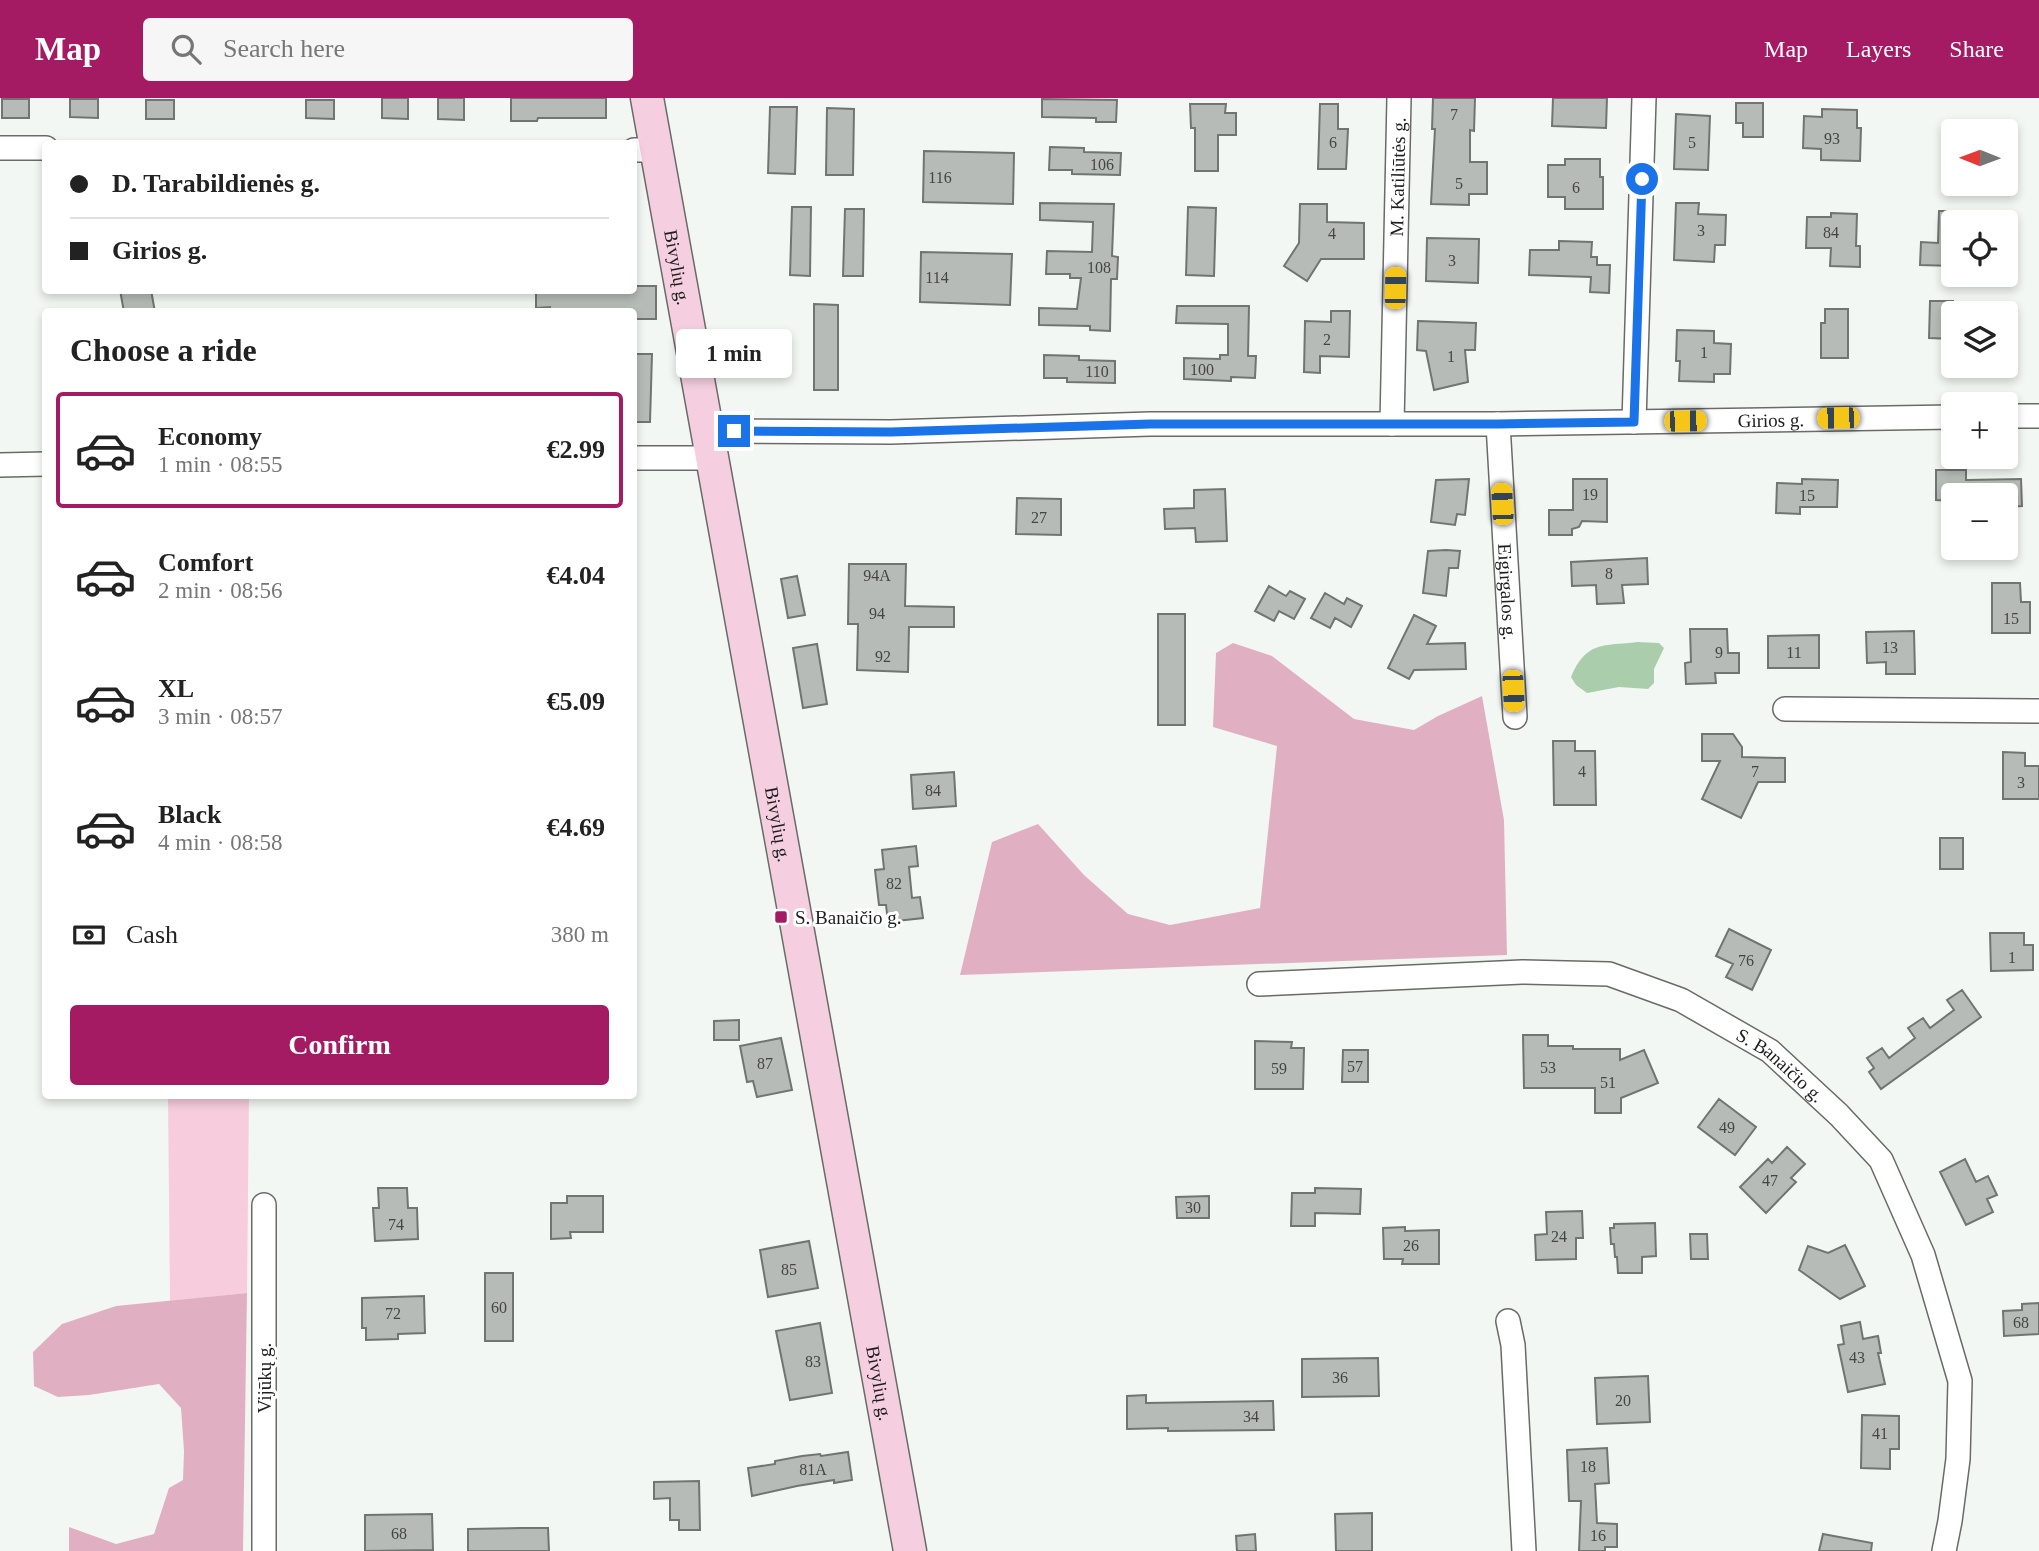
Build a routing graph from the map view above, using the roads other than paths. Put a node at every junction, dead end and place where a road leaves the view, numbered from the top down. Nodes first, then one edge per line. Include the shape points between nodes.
1 (647, 98) edge
2 (1399, 98) edge
3 (1644, 98) edge
4 (0, 148) edge
5 (42, 148) edge
6 (645, 150) edge
7 (1941, 416) edge
8 (2018, 416) edge
9 (2039, 416) edge
10 (1634, 422) junction
11 (1392, 424) junction
12 (1498, 424) junction
13 (710, 444) junction
14 (637, 457) edge
15 (42, 464) edge
16 (0, 465) edge
17 (1786, 709) dead end
18 (2039, 711) edge
19 (1515, 717) dead end
20 (1259, 985) dead end
21 (264, 1205) dead end
22 (1508, 1321) dead end
23 (264, 1551) edge
24 (910, 1551) edge
25 (1524, 1551) edge
26 (1944, 1551) edge

1 - 6 street, Bivylių g.
2 - 11 street, M. Katiliūtės g.
3 - 10 street
4 - 5 street
6 - 13 street, Bivylių g.
7 - 10 street, Girios g.
8 - 9 street
10 - 12 street, Girios g.
11 - 12 street, Girios g.
11 - 13 street, Girios g. via 1150,424 891,432
12 - 19 street, Eigirgalos g.
13 - 14 street, Girios g.
13 - 24 street, Bivylių g.
15 - 16 street
17 - 18 street
20 - 26 street, S. Banaičio g. via 1522,972 1609,974 1681,1000 1770,1051 1881,1160 1923,1255 1960,1381 1958,1459
21 - 23 street, Vijūkų g.
22 - 25 street

